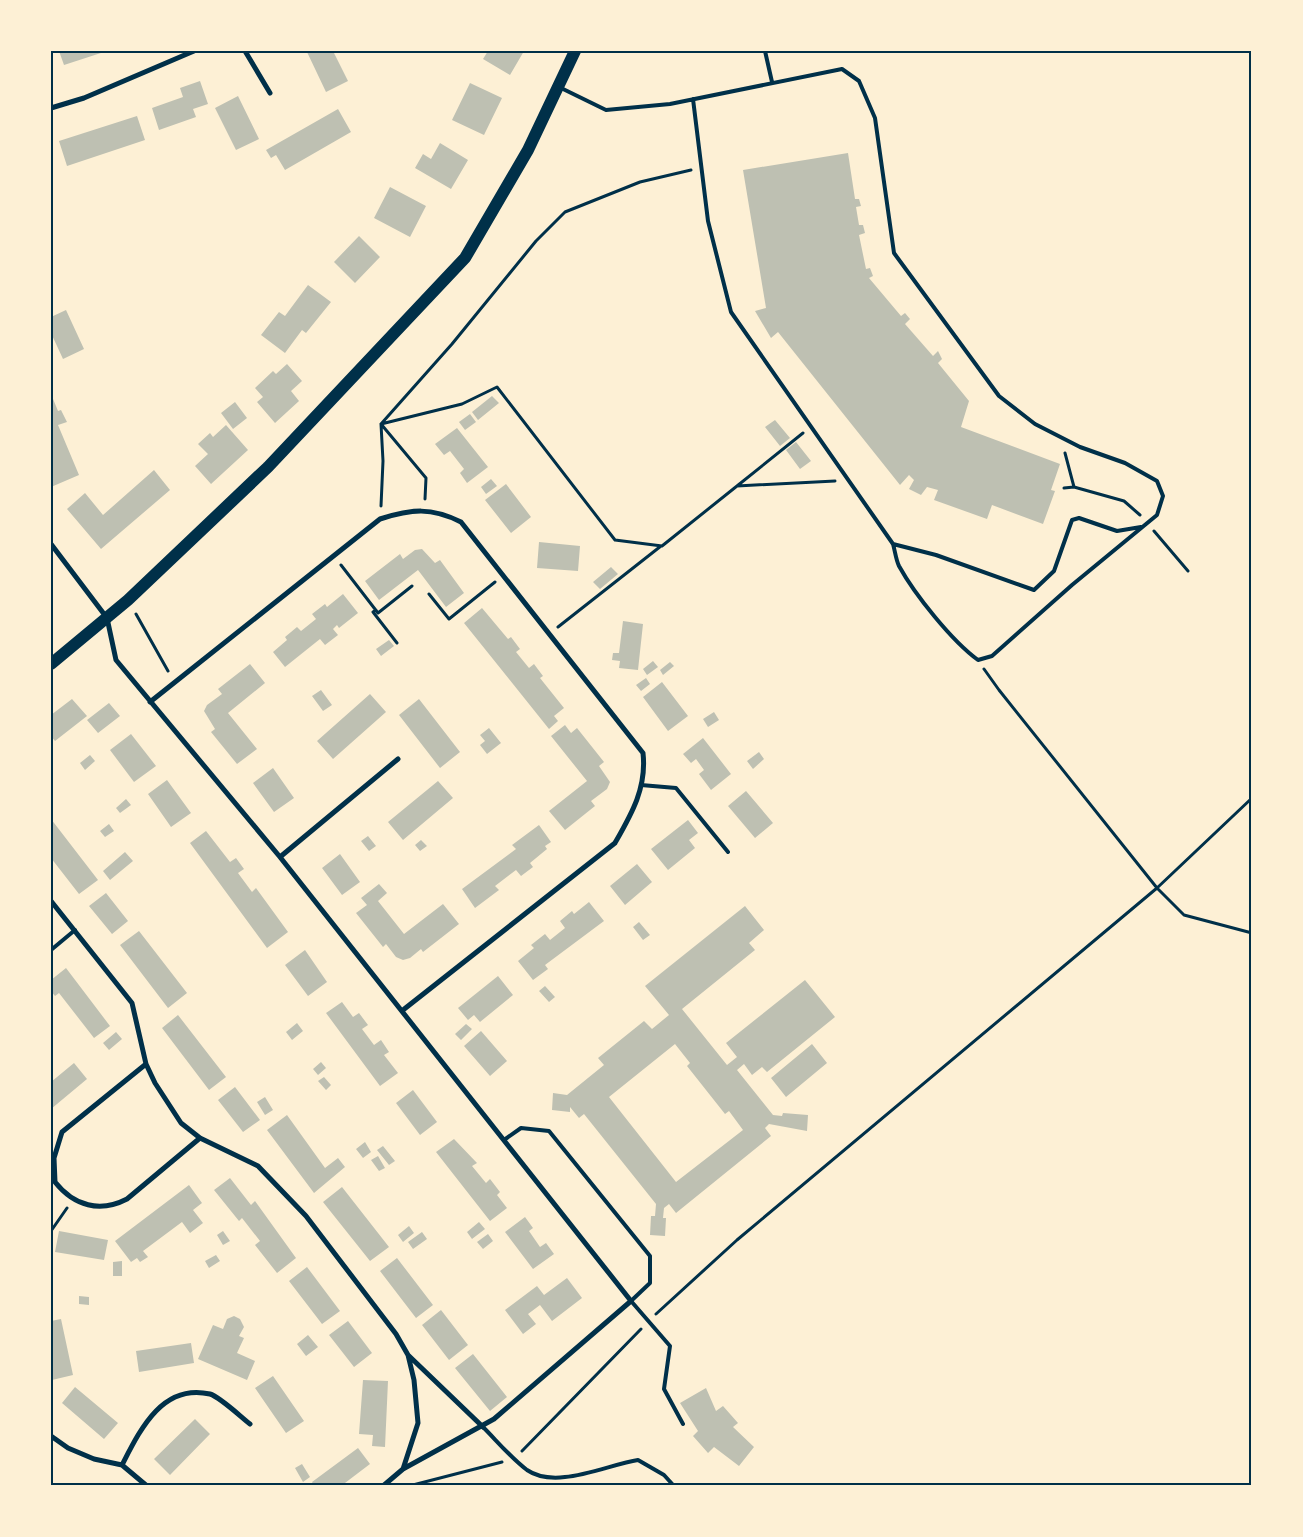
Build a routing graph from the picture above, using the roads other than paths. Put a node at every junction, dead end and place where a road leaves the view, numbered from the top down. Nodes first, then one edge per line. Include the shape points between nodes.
1 (194, 51) edge
2 (245, 51) edge
3 (575, 51) edge
4 (765, 51) edge
5 (772, 82) junction
6 (558, 87) junction
7 (270, 93) dead end
8 (693, 99) junction
9 (51, 108) edge
10 (1145, 525) junction
11 (51, 544) edge
12 (893, 544) junction
13 (107, 618) junction
14 (51, 664) edge
15 (150, 702) junction
16 (398, 759) dead end
17 (641, 785) junction
18 (728, 852) dead end
19 (280, 857) junction
20 (51, 900) edge
21 (75, 930) junction
22 (51, 950) edge
23 (403, 1010) junction
24 (146, 1064) junction
25 (200, 1138) junction
26 (504, 1140) junction
27 (632, 1301) junction
28 (408, 1355) junction
29 (250, 1424) dead end
30 (683, 1424) dead end
31 (483, 1427) junction
32 (51, 1436) edge
33 (122, 1465) junction
34 (403, 1469) junction
35 (147, 1486) edge
36 (383, 1486) edge
37 (674, 1486) edge

1 - 9 street via 84,98
2 - 7 street
3 - 6 main road
4 - 5 lane
5 - 8 lane
5 - 10 lane via 842,70 859,81 874,118 894,253 999,396 1035,424 1080,447 1125,463 1157,481 1163,496 1157,516
6 - 8 lane via 606,110
6 - 13 main road via 528,150 465,258 268,467
8 - 12 lane via 708,221 731,312
10 - 12 lane via 1117,531 1079,518 1072,520 1054,571 1034,590 936,555
10 - 12 lane via 992,656 978,660 964,649 924,601 898,565
11 - 13 street
13 - 14 main road
13 - 15 street via 116,660
15 - 17 street via 380,520 425,510 442,513 461,522 550,634 643,753
15 - 19 street
16 - 19 street
17 - 18 lane via 676,788
17 - 23 street via 637,805 615,844
19 - 23 street
20 - 21 street
21 - 22 lane
21 - 24 street via 132,1003
23 - 26 street
24 - 25 street via 165,1100
24 - 25 street via 62,1132 54,1158 56,1182 73,1200 101,1208 116,1205
25 - 28 street via 258,1166 272,1180 306,1216 396,1334
26 - 27 street
26 - 27 lane via 522,1128 549,1131 650,1256 650,1283
27 - 30 lane via 670,1346 664,1390
27 - 31 street
28 - 31 street
28 - 34 street via 418,1423
29 - 33 street via 211,1394 167,1399 142,1424
31 - 34 street
31 - 37 lane via 528,1470 550,1479 638,1460 664,1475
32 - 33 street via 68,1448 94,1459
33 - 35 street
34 - 36 street

